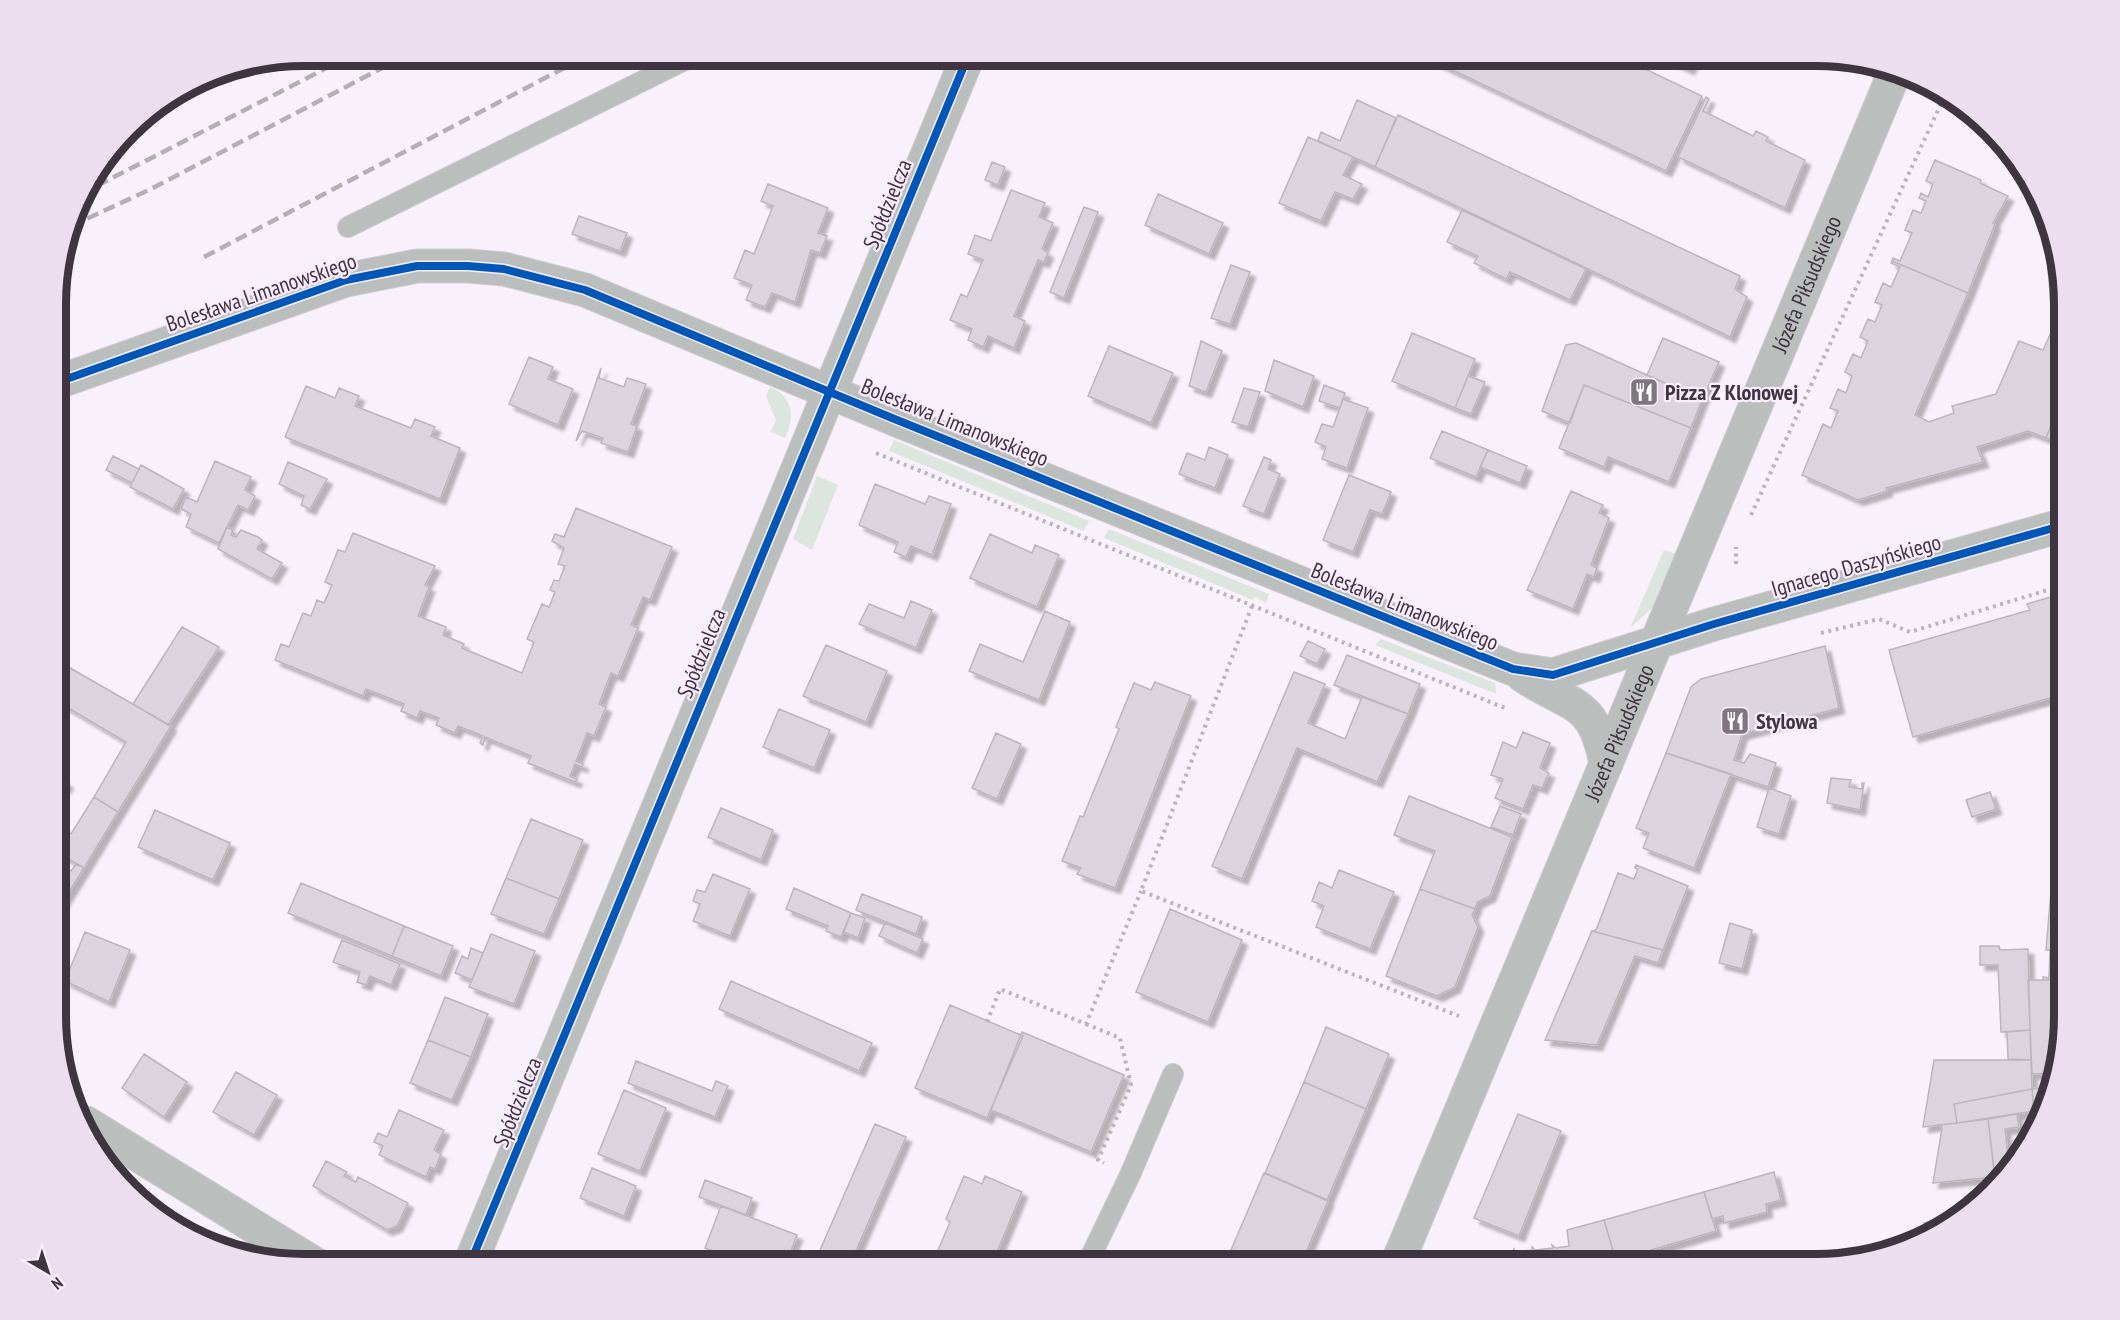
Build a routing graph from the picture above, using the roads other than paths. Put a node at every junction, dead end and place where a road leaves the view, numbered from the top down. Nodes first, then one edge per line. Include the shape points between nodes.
1 (673, 66) edge
2 (964, 66) edge
3 (1892, 79) edge
4 (348, 227) dead end
5 (66, 379) edge
6 (829, 390) junction
7 (2054, 528) edge
8 (1659, 640) junction
9 (1513, 669) junction
10 (1606, 764) junction
11 (1173, 1074) dead end
12 (95, 1128) edge
13 (298, 1254) edge
14 (474, 1254) edge
15 (1092, 1254) edge
16 (1401, 1254) edge

1 - 4 lane
2 - 6 street, Spółdzielcza
3 - 8 street, Józefa Piłsudskiego
5 - 6 street, Bolesława Limanowskiego via 346,280 382,271 443,265 504,269 585,290
6 - 9 street, Bolesława Limanowskiego
6 - 14 street, Spółdzielcza
7 - 8 street, Ignacego Daszyńskiego
8 - 9 street, Bolesława Limanowskiego via 1553,675
8 - 10 street, Józefa Piłsudskiego
9 - 10 street, Bolesława Limanowskiego via 1584,711 1598,730
10 - 16 street, Józefa Piłsudskiego
11 - 15 lane
12 - 13 street

